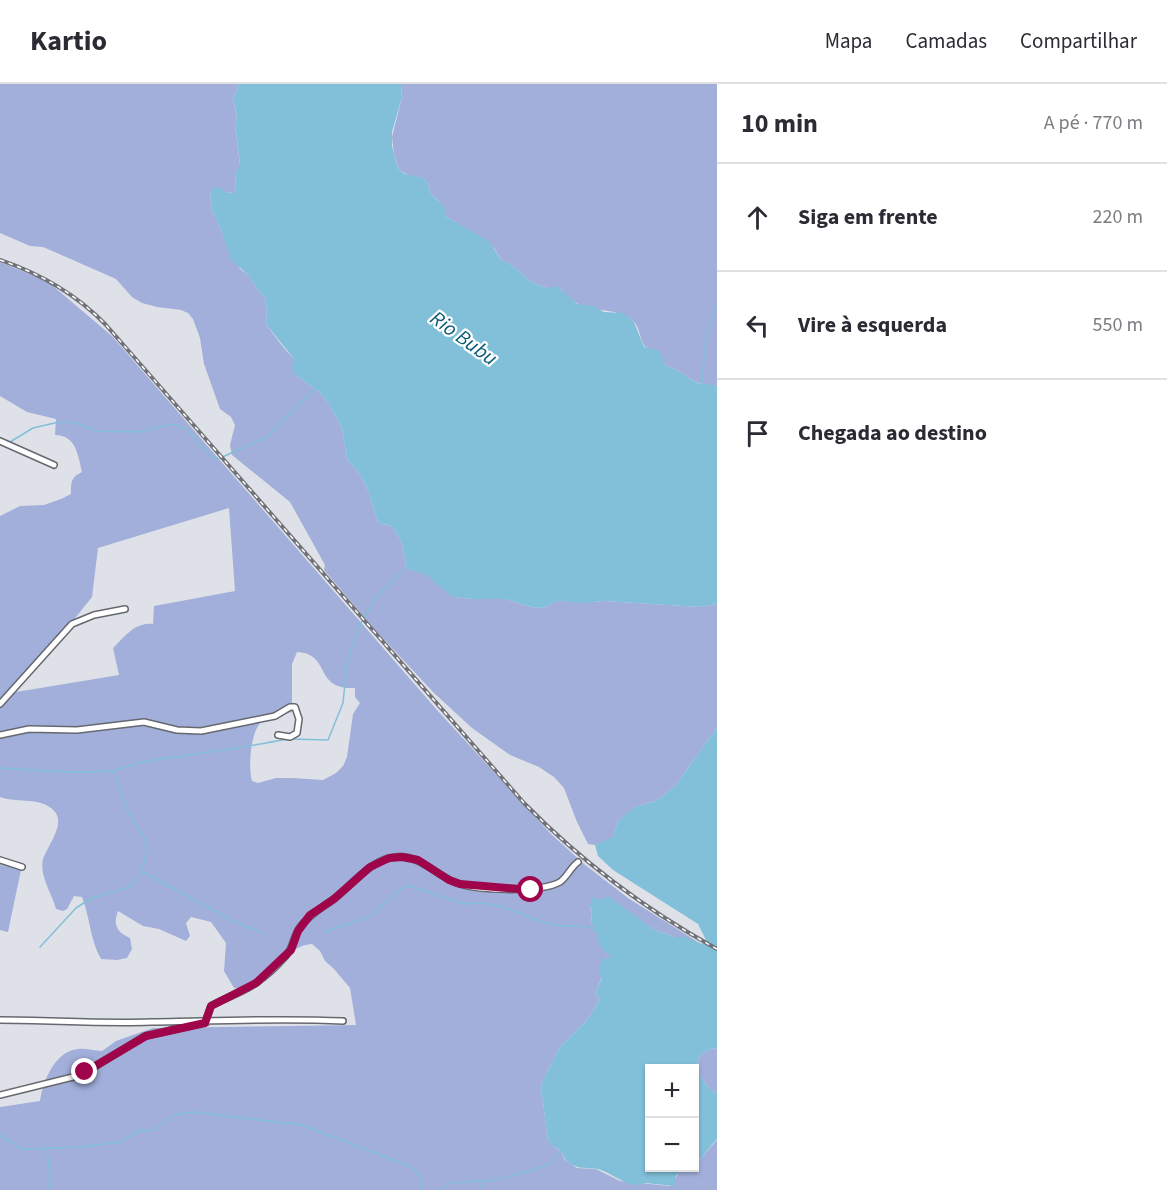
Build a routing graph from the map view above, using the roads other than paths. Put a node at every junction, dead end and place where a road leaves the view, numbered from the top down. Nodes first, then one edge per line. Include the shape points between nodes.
1 (0, 441) edge
2 (54, 465) dead end
3 (125, 609) dead end
4 (0, 704) edge
5 (0, 735) edge
6 (278, 735) dead end
7 (0, 860) edge
8 (578, 862) dead end
9 (22, 867) dead end
10 (0, 1020) edge
11 (205, 1022) junction
12 (343, 1022) dead end
13 (0, 1095) edge

1 - 2 street
3 - 4 street via 72,624
5 - 6 street via 29,729 76,730 144,722 201,731 275,716 295,707 298,730 290,737
7 - 9 street
8 - 11 street via 559,882 518,890 460,884 418,860 386,859 370,867 310,915 281,962 256,983 211,1006
10 - 11 street
11 - 12 street
11 - 13 street via 146,1036 81,1075

